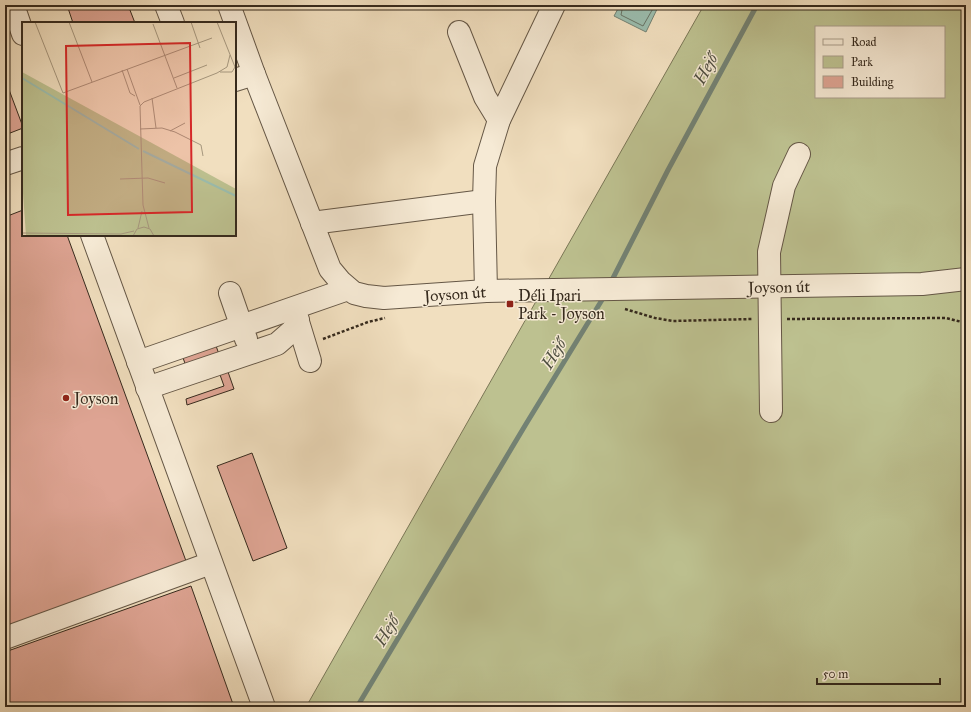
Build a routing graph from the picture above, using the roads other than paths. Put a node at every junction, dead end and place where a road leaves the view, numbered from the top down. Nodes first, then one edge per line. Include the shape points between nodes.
1 (13, 5) edge
2 (166, 5) edge
3 (229, 5) edge
4 (554, 5) edge
5 (173, 22) edge
6 (233, 22) edge
7 (22, 31) edge
8 (460, 32) dead end
9 (236, 39) edge
10 (244, 77) edge
11 (499, 120) junction
12 (799, 154) dead end
13 (22, 158) edge
14 (5, 164) edge
15 (484, 201) junction
16 (312, 224) junction
17 (92, 236) edge
18 (966, 278) edge
19 (922, 284) junction
20 (769, 287) junction
21 (348, 289) junction
22 (486, 291) junction
23 (966, 291) edge
24 (230, 293) dead end
25 (296, 314) junction
26 (241, 325) junction
27 (250, 353) junction
28 (308, 354) road end
29 (138, 362) junction
30 (148, 388) junction
31 (771, 411) dead end
32 (211, 563) junction
33 (5, 638) edge
34 (264, 707) edge

1 - 7 street
2 - 5 street
3 - 6 street, Joyson út
4 - 11 street
8 - 11 street via 485,97
9 - 10 street, Joyson út
10 - 16 street, Joyson út
11 - 15 street via 485,166
12 - 20 street via 784,186 769,252
13 - 14 street
15 - 16 street
15 - 22 street
16 - 21 street, Joyson út via 330,269
17 - 29 street
18 - 19 street, Joyson út
19 - 20 street, Joyson út
19 - 23 street, Joyson út
20 - 22 street, Joyson út via 628,299 586,291
20 - 31 street
21 - 22 street, Joyson út via 360,295 384,298
21 - 25 street
24 - 26 street
25 - 26 street
25 - 27 street via 293,330 278,344
25 - 28 street
26 - 27 street
26 - 29 street
27 - 30 street
29 - 30 street
30 - 32 street
32 - 33 street
32 - 34 street

